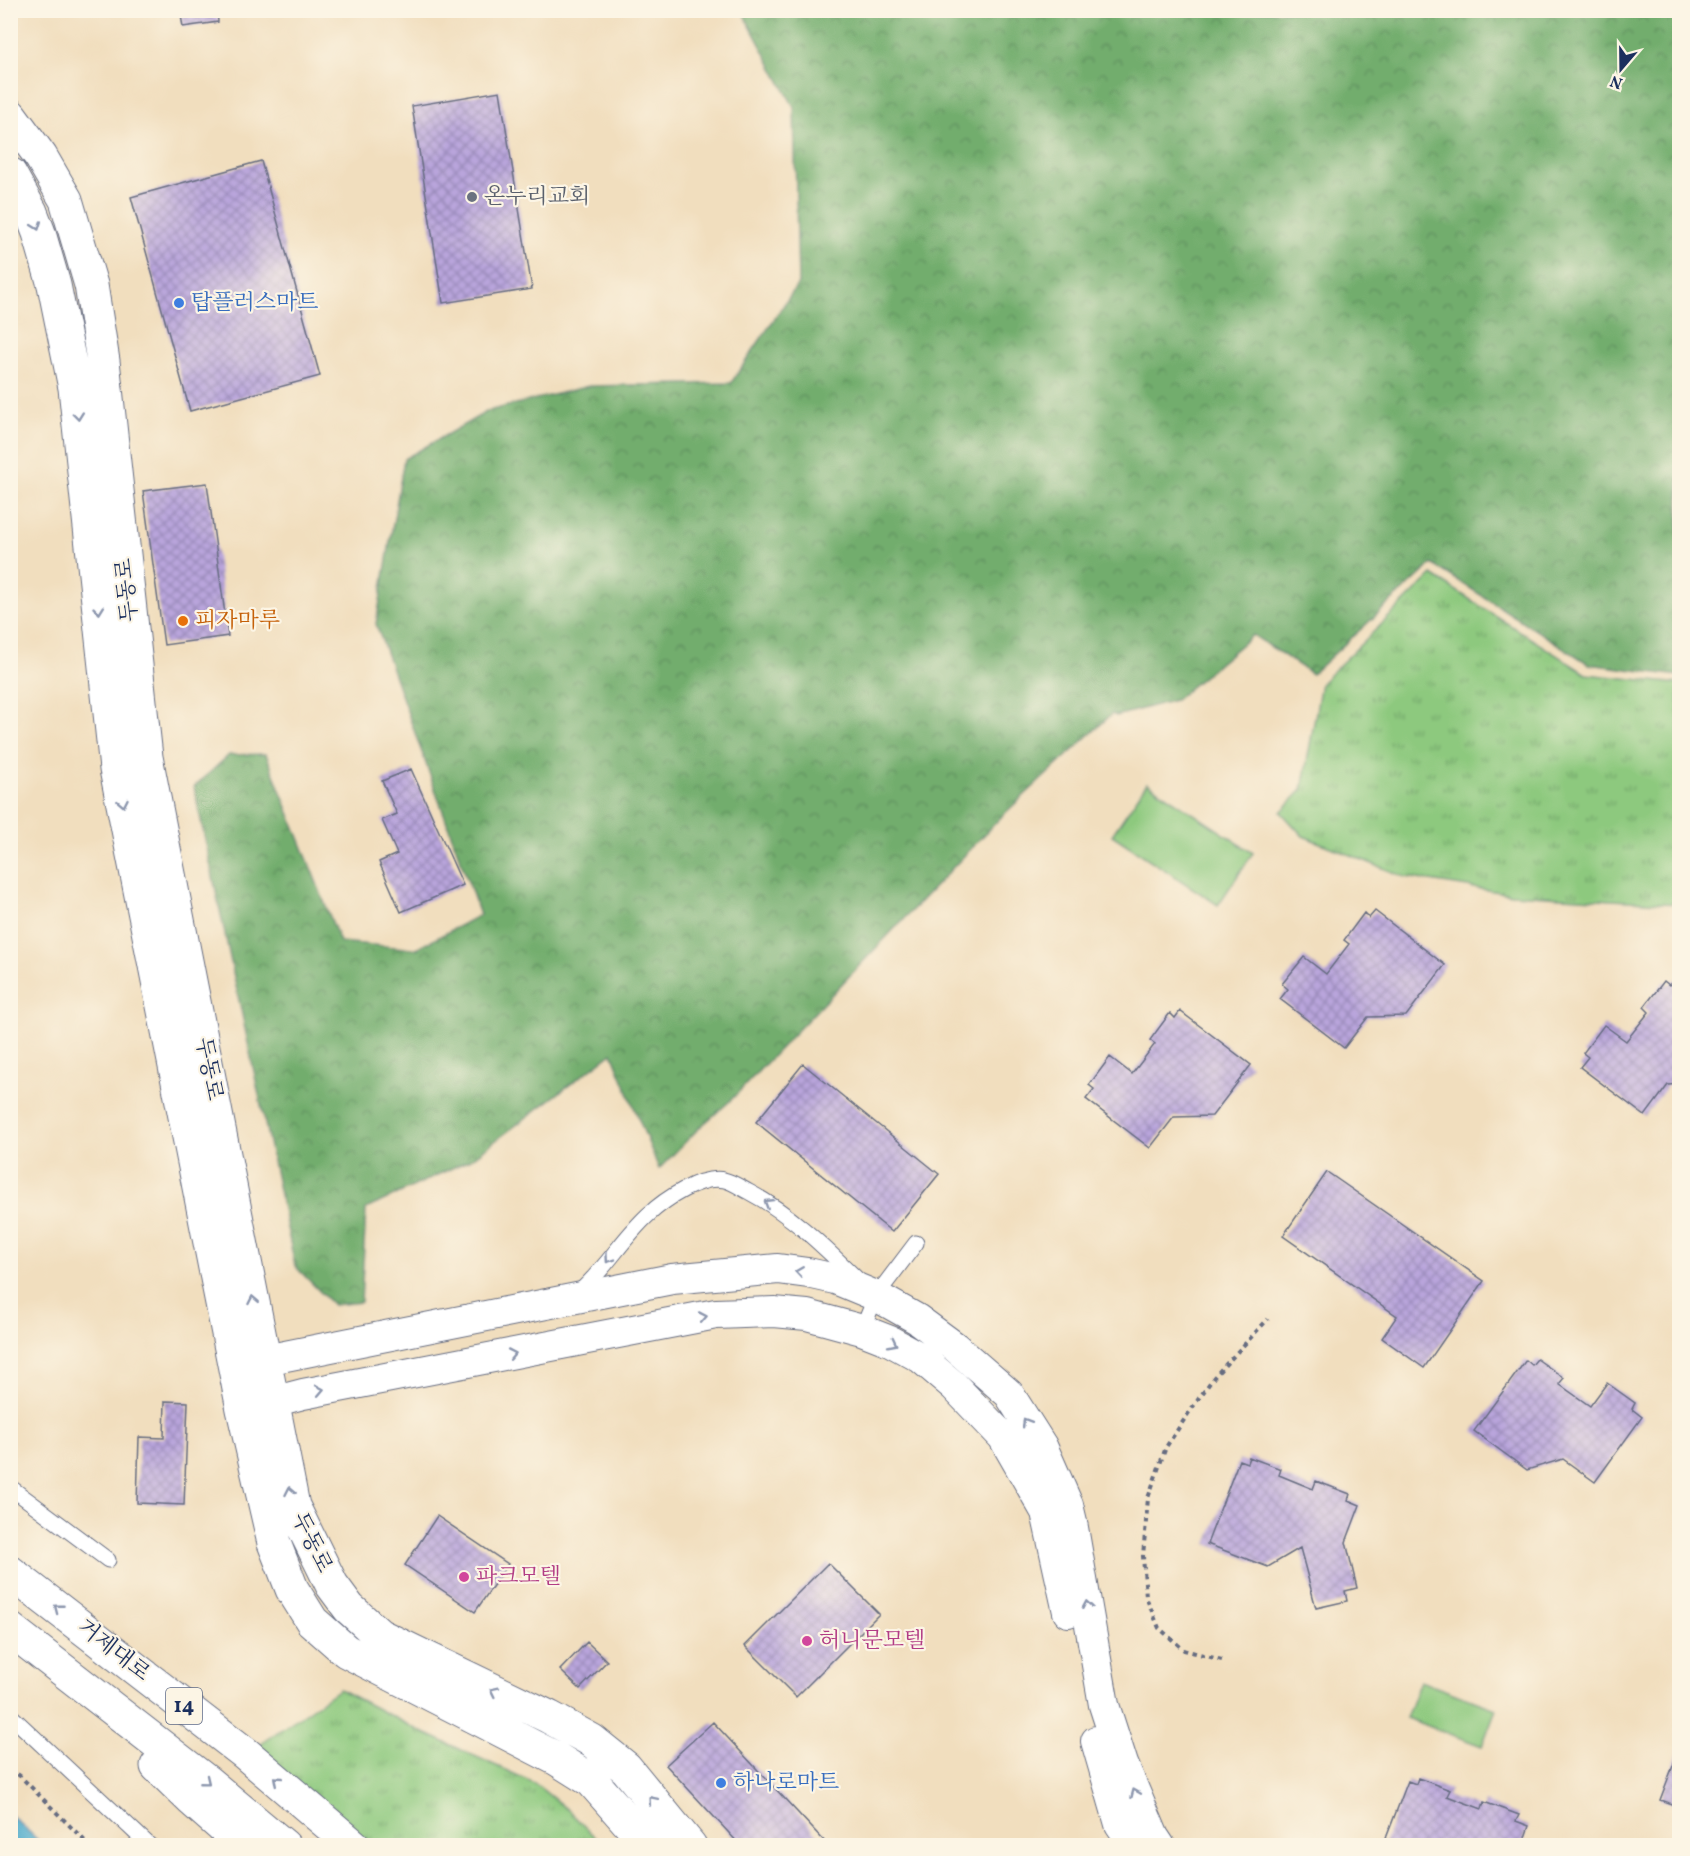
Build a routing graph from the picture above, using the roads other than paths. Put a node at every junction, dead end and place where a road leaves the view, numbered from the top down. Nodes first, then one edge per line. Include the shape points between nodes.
1 (10, 115) edge
2 (10, 174) edge
3 (916, 1243) dead end
4 (876, 1296) junction
5 (572, 1299) junction
6 (862, 1330) junction
7 (250, 1364) junction
8 (258, 1405) junction
9 (10, 1487) edge
10 (108, 1560) dead end
11 (10, 1572) edge
12 (10, 1629) edge
13 (47, 1657) junction
14 (10, 1715) edge
15 (150, 1845) edge
16 (244, 1845) edge
17 (284, 1845) edge
18 (356, 1845) edge
19 (649, 1845) edge
20 (690, 1845) edge
21 (1135, 1845) edge
22 (1160, 1845) edge

7 -> 1 main road, 두동로 via 146,757 103,361 91,285 66,200
2 -> 7 main road, 두동로 via 39,233 75,388 116,769
3 - 4 lane
4 -> 5 street via 835,1280 778,1269 672,1279
4 -> 5 lane via 794,1220 736,1185 711,1180 680,1192 648,1215
4 - 6 lane
22 -> 4 street via 1124,1764 1104,1705 1068,1505 1042,1446 1009,1394 955,1347
5 - 7 street
8 -> 6 street via 716,1314 796,1314
6 -> 21 street via 921,1358 954,1386 1003,1437 1046,1512 1094,1733 1120,1824
7 - 8 main road, 두동로
8 - 19 main road, 두동로 via 274,1543 292,1589 312,1621 346,1651 592,1781
20 -> 8 main road, 두동로 via 626,1768 591,1740 379,1635 349,1608 327,1576 293,1506
9 - 10 lane
18 -> 11 main road, 거제대로 / 14 via 246,1754
12 - 13 main road, 거제대로 / 14
13 - 16 main road via 192,1800
13 -> 17 main road, 거제대로 / 14
14 - 15 lane

